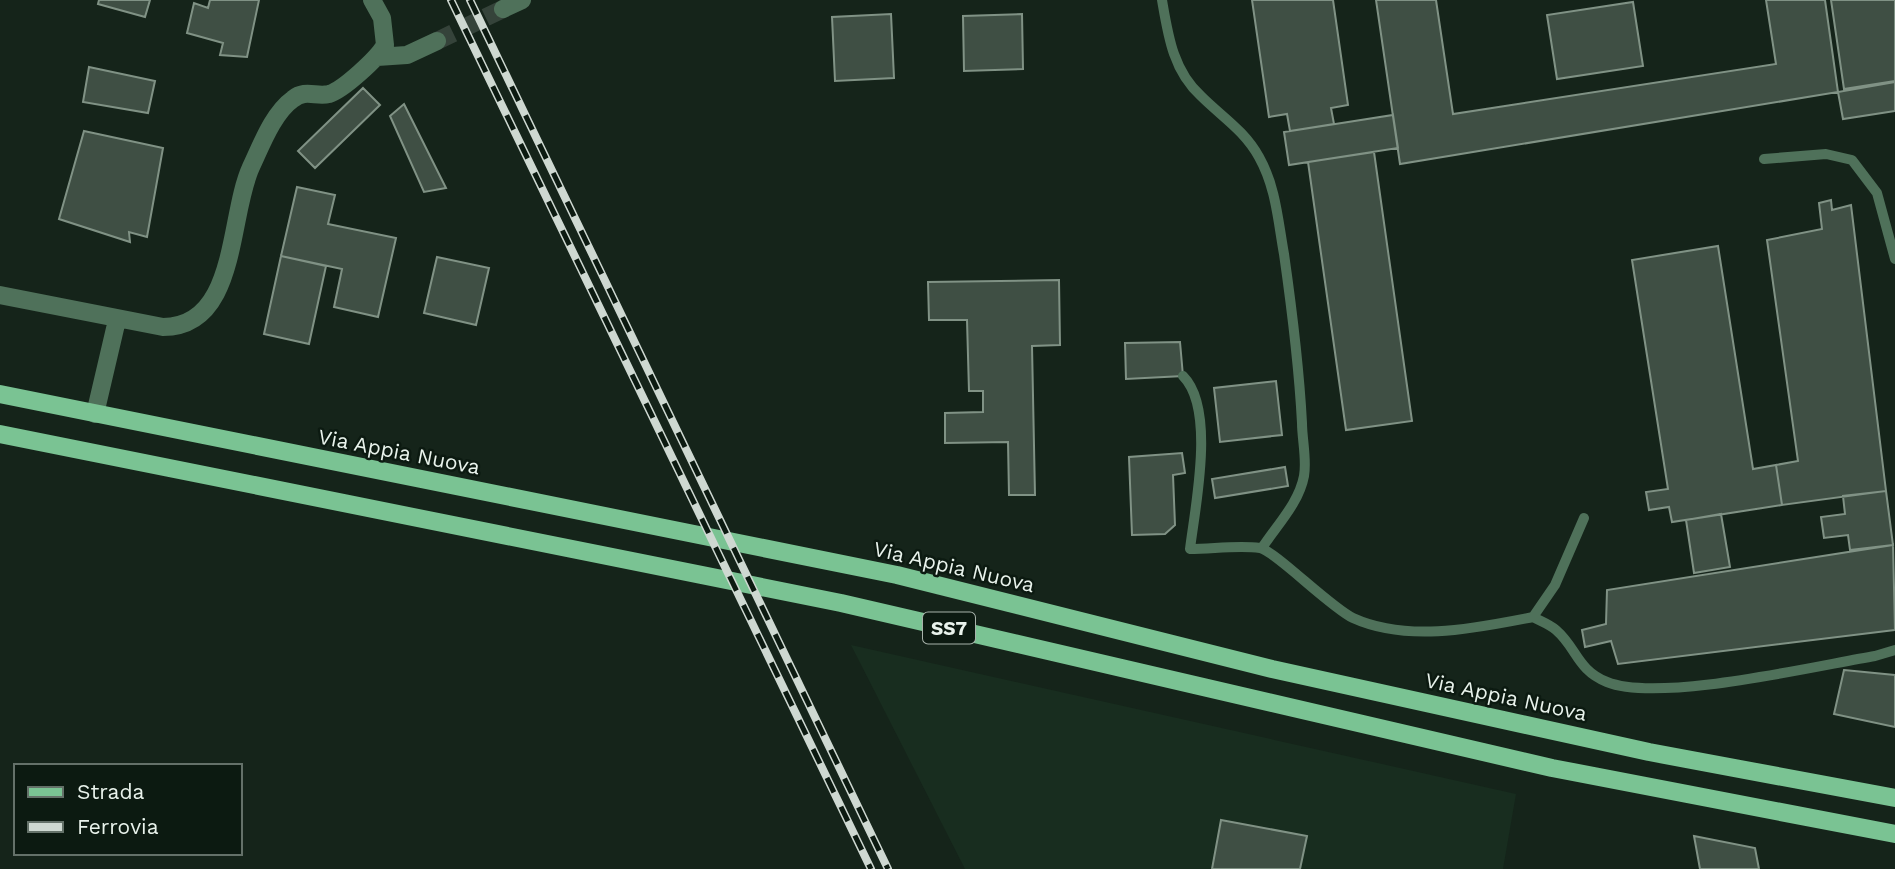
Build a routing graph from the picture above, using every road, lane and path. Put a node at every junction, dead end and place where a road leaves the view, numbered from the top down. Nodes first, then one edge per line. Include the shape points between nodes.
1 (372, 0) edge
2 (522, 0) edge
3 (1162, 0) edge
4 (503, 9) tunnel mouth
5 (437, 41) tunnel mouth
6 (377, 57) junction
7 (1764, 159) dead end
8 (1895, 259) edge
9 (0, 295) edge
10 (117, 320) junction
11 (1183, 376) dead end
12 (0, 394) edge
13 (95, 414) junction
14 (0, 434) edge
15 (1584, 518) dead end
16 (1262, 548) junction
17 (1533, 617) junction
18 (1895, 650) edge
19 (1895, 799) edge
20 (1895, 834) edge

1 - 6 street via 387,41
2 - 4 street
3 - 16 lane via 1171,49 1181,72 1198,94 1244,134 1264,165 1274,194 1297,346 1305,474 1298,499
5 - 6 street via 407,55
6 - 10 street via 333,92 299,95 283,110 245,180 219,285 198,318 172,327
7 - 8 lane via 1826,154 1852,160 1877,193
9 - 10 street
10 - 13 street
11 - 16 lane via 1192,388 1199,416 1200,472 1190,549
12 - 13 main road, Via Appia Nuova / SS7
13 - 19 main road, Via Appia Nuova / SS7 via 897,575 1272,669 1649,752
14 - 20 main road, SS7 via 841,603 1588,776
15 - 17 lane via 1555,585
16 - 17 lane via 1342,612 1367,623 1399,630 1451,630
17 - 18 lane via 1556,630 1582,667 1632,689 1749,677

